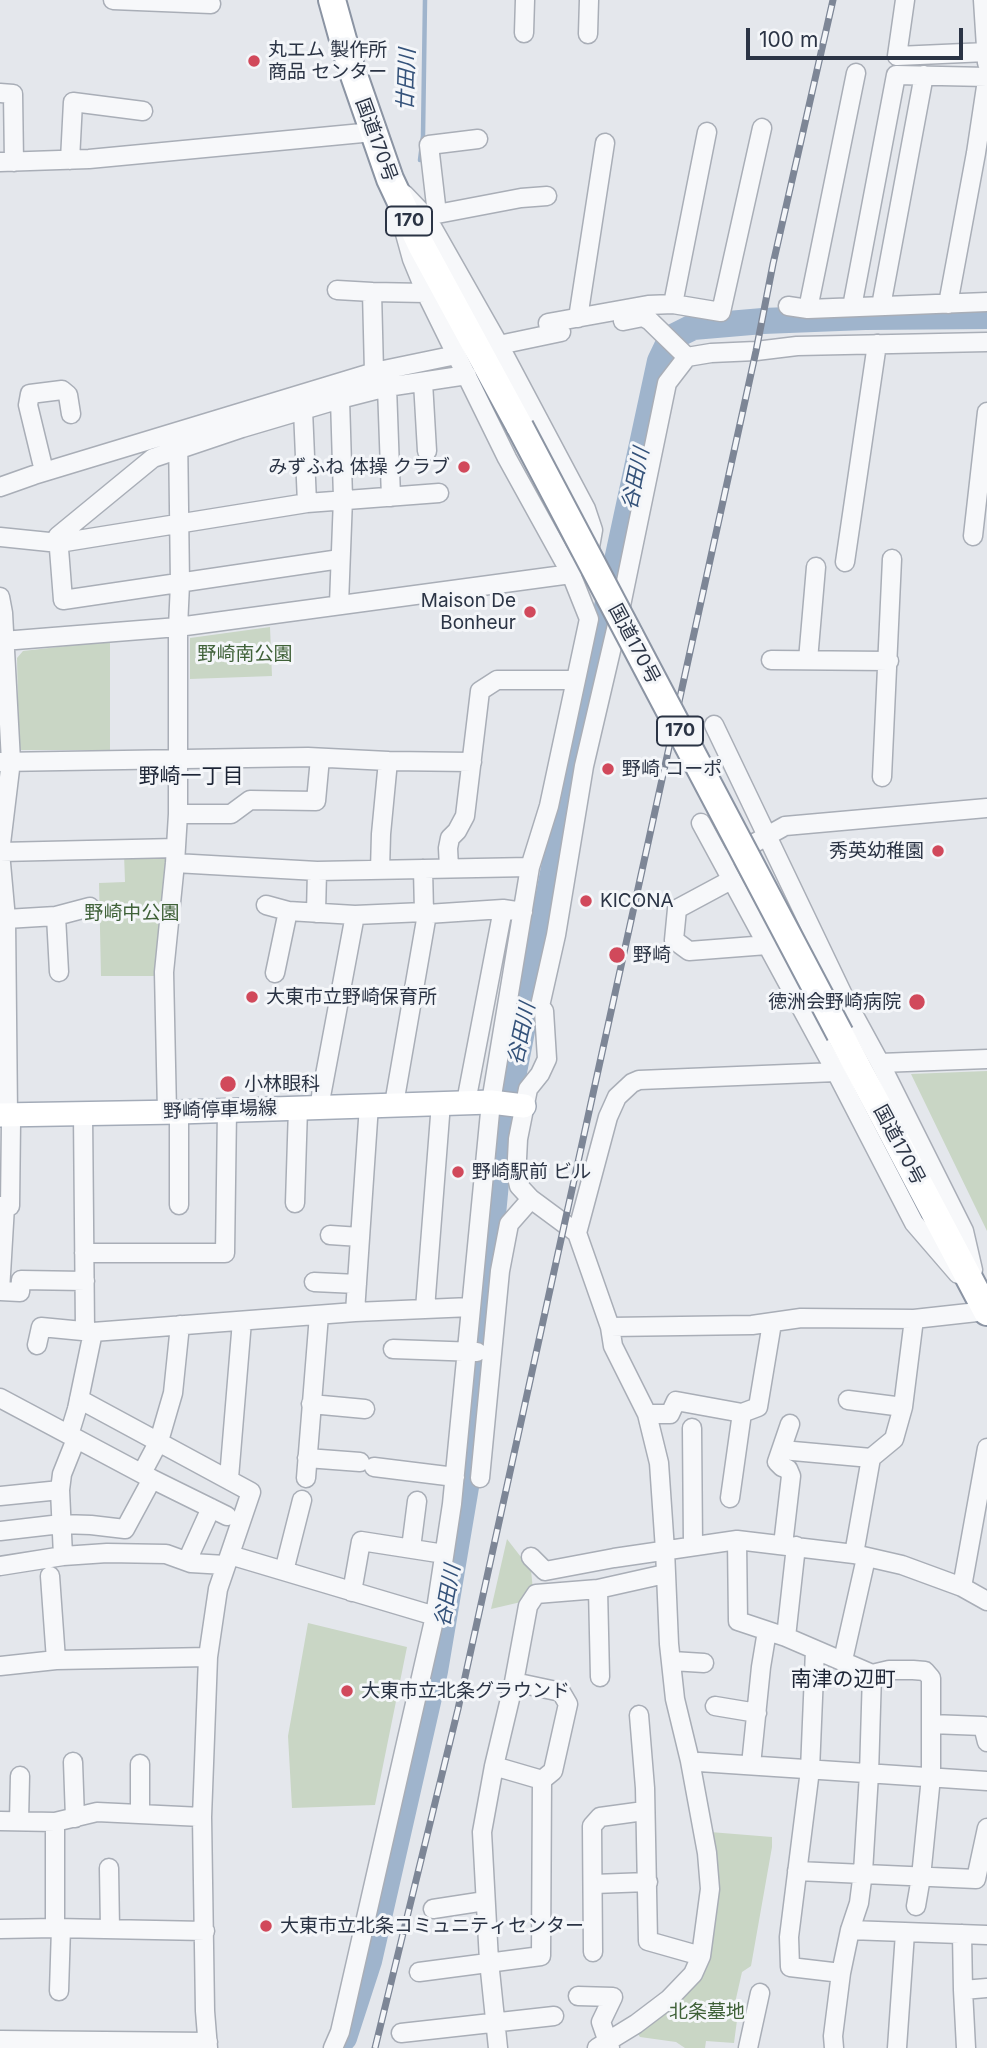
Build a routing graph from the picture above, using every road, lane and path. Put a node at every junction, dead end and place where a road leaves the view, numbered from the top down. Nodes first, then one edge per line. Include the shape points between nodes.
1 (113, 0) edge
2 (332, 0) edge
3 (525, 0) edge
4 (589, 0) edge
5 (905, 0) edge
6 (983, 0) edge
7 (172, 1) edge
8 (211, 4) dead end
9 (524, 33) dead end
10 (588, 34) dead end
11 (987, 52) edge
12 (987, 64) edge
13 (856, 73) dead end
14 (924, 75) junction
15 (987, 79) edge
16 (0, 93) edge
17 (143, 111) dead end
18 (762, 128) dead end
19 (373, 132) junction
20 (707, 132) dead end
21 (478, 139) dead end
22 (605, 143) dead end
23 (981, 153) edge
24 (70, 160) junction
25 (7, 162) edge
26 (390, 179) junction
27 (547, 196) dead end
28 (432, 216) junction
29 (337, 290) dead end
30 (372, 292) junction
31 (426, 293) junction
32 (987, 302) edge
33 (673, 304) junction
34 (948, 304) junction
35 (788, 306) dead end
36 (881, 306) junction
37 (852, 307) junction
38 (808, 309) junction
39 (579, 318) junction
40 (550, 334) junction
41 (987, 342) edge
42 (877, 344) junction
43 (499, 345) junction
44 (456, 355) junction
45 (688, 357) junction
46 (374, 372) junction
47 (467, 375) junction
48 (423, 382) junction
49 (387, 387) junction
50 (340, 399) junction
51 (303, 410) junction
52 (71, 414) dead end
53 (987, 419) edge
54 (179, 441) junction
55 (427, 451) dead end
56 (44, 471) junction
57 (0, 487) edge
58 (439, 493) dead end
59 (391, 497) junction
60 (342, 500) junction
61 (307, 503) junction
62 (180, 524) junction
63 (973, 536) dead end
64 (0, 537) edge
65 (59, 543) junction
66 (340, 559) junction
67 (892, 559) dead end
68 (845, 562) dead end
69 (816, 567) dead end
70 (571, 574) junction
71 (180, 583) junction
72 (0, 597) edge
73 (339, 604) junction
74 (589, 619) junction
75 (617, 625) junction
76 (178, 627) junction
77 (3, 641) junction
78 (771, 660) dead end
79 (808, 660) junction
80 (889, 661) junction
81 (576, 680) junction
82 (714, 725) dead end
83 (320, 758) junction
84 (177, 759) junction
85 (388, 761) junction
86 (6, 762) edge
87 (472, 762) junction
88 (882, 777) dead end
89 (987, 808) edge
90 (178, 814) junction
91 (701, 823) dead end
92 (768, 836) junction
93 (0, 852) edge
94 (175, 855) junction
95 (721, 861) junction
96 (530, 867) junction
97 (449, 868) junction
98 (423, 869) junction
99 (380, 870) junction
100 (317, 871) junction
101 (731, 880) junction
102 (266, 905) dead end
103 (90, 906) dead end
104 (503, 909) junction
105 (288, 911) junction
106 (523, 912) junction
107 (316, 913) junction
108 (426, 913) junction
109 (355, 915) junction
110 (55, 916) junction
111 (6, 919) junction
112 (767, 945) junction
113 (59, 972) dead end
114 (275, 973) dead end
115 (488, 995) junction
116 (525, 1002) junction
117 (4, 1047) edge
118 (987, 1059) edge
119 (880, 1063) junction
120 (836, 1072) junction
121 (466, 1102) junction
122 (441, 1103) junction
123 (394, 1104) junction
124 (506, 1104) junction
125 (369, 1105) junction
126 (309, 1107) junction
127 (227, 1110) junction
128 (173, 1112) junction
129 (83, 1114) junction
130 (4, 1115) edge
131 (531, 1199) junction
132 (295, 1203) dead end
133 (179, 1205) dead end
134 (2, 1206) edge
135 (577, 1233) junction
136 (330, 1235) dead end
137 (360, 1237) junction
138 (84, 1253) junction
139 (85, 1281) junction
140 (314, 1282) dead end
141 (357, 1284) junction
142 (0, 1291) edge
143 (471, 1307) junction
144 (985, 1308) edge
145 (425, 1309) junction
146 (355, 1312) junction
147 (319, 1315) junction
148 (914, 1319) junction
149 (242, 1321) junction
150 (772, 1323) junction
151 (180, 1325) junction
152 (610, 1327) junction
153 (89, 1331) junction
154 (37, 1345) dead end
155 (393, 1349) dead end
156 (467, 1351) junction
157 (492, 1352) junction
158 (0, 1398) edge
159 (79, 1399) junction
160 (848, 1400) dead end
161 (312, 1404) junction
162 (903, 1407) junction
163 (365, 1409) dead end
164 (742, 1413) junction
165 (647, 1415) junction
166 (790, 1424) dead end
167 (692, 1428) dead end
168 (73, 1437) junction
169 (159, 1441) junction
170 (987, 1448) edge
171 (782, 1450) junction
172 (307, 1458) junction
173 (871, 1458) junction
174 (691, 1461) junction
175 (659, 1463) junction
176 (147, 1476) junction
177 (455, 1477) junction
178 (229, 1478) junction
179 (306, 1478) dead end
180 (480, 1478) dead end
181 (60, 1490) junction
182 (0, 1496) edge
183 (730, 1498) dead end
184 (302, 1500) dead end
185 (416, 1501) dead end
186 (61, 1524) junction
187 (0, 1531) edge
188 (737, 1539) junction
189 (693, 1545) junction
190 (790, 1546) junction
191 (411, 1548) junction
192 (665, 1550) junction
193 (438, 1553) dead end
194 (63, 1556) junction
195 (860, 1556) junction
196 (531, 1557) dead end
197 (614, 1558) junction
198 (228, 1560) junction
199 (187, 1561) junction
200 (0, 1566) edge
201 (284, 1571) junction
202 (665, 1574) junction
203 (50, 1576) dead end
204 (619, 1584) junction
205 (962, 1587) junction
206 (598, 1590) junction
207 (352, 1592) junction
208 (987, 1601) edge
209 (435, 1616) junction
210 (767, 1631) junction
211 (786, 1637) junction
212 (815, 1650) junction
213 (208, 1657) junction
214 (56, 1660) junction
215 (843, 1660) junction
216 (672, 1661) junction
217 (704, 1663) dead end
218 (0, 1666) edge
219 (872, 1674) junction
220 (600, 1677) dead end
221 (514, 1682) junction
222 (715, 1706) dead end
223 (757, 1713) junction
224 (639, 1715) dead end
225 (931, 1724) junction
226 (987, 1742) edge
227 (73, 1762) dead end
228 (699, 1762) dead end
229 (140, 1764) dead end
230 (494, 1766) junction
231 (751, 1766) junction
232 (810, 1770) junction
233 (869, 1774) junction
234 (20, 1776) dead end
235 (930, 1777) junction
236 (542, 1780) junction
237 (987, 1781) edge
238 (644, 1811) junction
239 (139, 1814) junction
240 (202, 1817) junction
241 (75, 1818) junction
242 (0, 1821) edge
243 (19, 1821) junction
244 (55, 1822) junction
245 (987, 1828) edge
246 (109, 1868) dead end
247 (797, 1871) junction
248 (863, 1872) junction
249 (921, 1877) junction
250 (648, 1882) junction
251 (594, 1884) junction
252 (485, 1901) junction
253 (916, 1906) dead end
254 (433, 1909) dead end
255 (58, 1928) junction
256 (0, 1929) edge
257 (110, 1929) junction
258 (850, 1930) junction
259 (205, 1931) junction
260 (905, 1933) junction
261 (962, 1934) junction
262 (987, 1935) edge
263 (593, 1952) dead end
264 (701, 1956) junction
265 (489, 1961) junction
266 (419, 1972) dead end
267 (841, 1973) junction
268 (987, 1988) edge
269 (963, 1990) junction
270 (59, 1991) dead end
271 (760, 1993) dead end
272 (578, 1996) dead end
273 (554, 2015) dead end
274 (496, 2022) junction
275 (401, 2033) dead end
276 (0, 2040) edge
277 (43, 2044) edge
278 (80, 2044) edge
279 (208, 2045) edge
280 (605, 2046) edge
281 (333, 2048) edge
282 (498, 2048) edge
283 (748, 2048) edge
284 (834, 2048) edge
285 (897, 2048) edge
286 (966, 2048) edge

1 - 7 street
2 - 19 highway, 国道170号 / 170
3 - 9 street
4 - 10 street
5 - 11 street via 897,56
6 - 11 street
7 - 8 street
11 - 12 street
13 - 38 street
14 - 15 street
14 - 36 street
14 - 37 street via 896,75
15 - 23 street
16 - 25 street via 13,94
17 - 24 street via 73,102
18 - 33 street via 721,312
19 - 24 street
19 - 26 highway, 国道170号 / 170
20 - 33 street
21 - 28 street via 429,145
22 - 39 street
23 - 34 street
24 - 25 street
26 - 28 street
26 - 31 street
26 - 144 highway, 国道170号 / 170, bridge
27 - 28 street
28 - 43 street
29 - 30 street
30 - 31 street
30 - 46 street
31 - 44 street
32 - 34 street
33 - 39 street
34 - 36 street
35 - 38 street
36 - 37 street
37 - 38 street
39 - 40 street via 548,323
40 - 43 street
40 - 45 street via 643,317
41 - 42 street
42 - 45 street
42 - 68 street
43 - 70 street via 593,530 590,547
44 - 46 street
44 - 47 street
45 - 75 street via 667,383
46 - 54 street
47 - 48 street
47 - 70 street
48 - 49 street
48 - 55 street
49 - 50 street
49 - 59 street
50 - 51 street
50 - 60 street
51 - 54 street
51 - 61 street
52 - 56 street via 68,395 62,390 30,394 28,405
53 - 63 street
54 - 56 street
54 - 62 street
54 - 65 street via 58,536
56 - 57 street
58 - 59 street
59 - 60 street
60 - 61 street
60 - 66 street
61 - 62 street
62 - 65 street
62 - 71 street
64 - 65 street
65 - 71 street via 64,600
66 - 71 street
66 - 73 street
67 - 80 street
69 - 79 street
70 - 73 street
70 - 74 street
71 - 76 street
72 - 77 street
73 - 76 street
74 - 75 street
74 - 81 street
75 - 116 street via 584,766 556,935
76 - 77 street
76 - 84 street
77 - 86 street
78 - 79 street
79 - 80 street
80 - 88 street
81 - 87 street via 497,680 486,686 480,691
81 - 96 street via 549,806
82 - 92 street
83 - 84 street
83 - 85 street
83 - 90 street via 316,801 250,800 231,814
84 - 86 street
84 - 90 street
85 - 87 street
85 - 99 street
86 - 93 street
87 - 97 street via 465,816 450,838
89 - 92 street via 785,826
90 - 94 street
91 - 95 street
92 - 95 street
92 - 119 street
93 - 94 street
93 - 111 street
94 - 100 street
94 - 128 street via 164,972
95 - 101 street
96 - 97 street
96 - 106 street
97 - 98 street
98 - 99 street
98 - 108 street
99 - 100 street
100 - 107 street
101 - 112 street
101 - 112 street via 677,909 674,940 689,951
102 - 105 street
103 - 110 street
104 - 106 street
104 - 108 street
104 - 115 street
105 - 107 street
105 - 114 street
106 - 116 street
107 - 109 street
108 - 109 street
108 - 123 street
109 - 126 street
110 - 111 street
110 - 113 street
111 - 117 street
112 - 120 street
115 - 116 street
115 - 121 street
116 - 124 street
116 - 124 street via 544,1011 547,1059 528,1089
117 - 130 street
118 - 119 street
119 - 144 street via 964,1231
120 - 135 street via 632,1083 617,1097 608,1117
120 - 144 street via 914,1223
121 - 122 main road, 野崎停車場線
121 - 124 main road, 野崎停車場線
122 - 123 main road, 野崎停車場線
122 - 145 street
123 - 125 main road, 野崎停車場線
124 - 131 street via 518,1139 519,1186
124 - 143 street
125 - 126 main road, 野崎停車場線
125 - 137 street
126 - 127 main road, 野崎停車場線
126 - 132 street
127 - 128 main road, 野崎停車場線
127 - 138 street via 225,1253
128 - 129 main road, 野崎停車場線
128 - 133 street
129 - 130 main road, 野崎停車場線
129 - 138 street
130 - 134 street via 11,1123 10,1206
131 - 135 street
131 - 157 street via 509,1224
134 - 142 street
135 - 152 street
136 - 137 street
137 - 141 street
138 - 139 street
139 - 142 street via 21,1280 20,1292
139 - 153 street
140 - 141 street
141 - 146 street
143 - 145 street
143 - 156 street
144 - 148 street
145 - 146 street
146 - 147 street
147 - 149 street
147 - 161 street
148 - 150 street via 800,1318
148 - 162 street
149 - 151 street
149 - 178 street
150 - 152 street
150 - 164 street via 758,1407
151 - 153 street
151 - 169 street via 173,1393
152 - 165 street via 613,1346
153 - 154 street via 41,1327
153 - 159 street
155 - 156 street
156 - 157 street
156 - 177 street
157 - 180 street
158 - 168 street
159 - 168 street
159 - 169 street
160 - 162 street
161 - 163 street
161 - 172 street
162 - 173 street via 894,1439
164 - 165 street via 676,1401 670,1414
164 - 183 street
165 - 175 street
166 - 171 street
167 - 174 street
168 - 176 street
168 - 181 street
169 - 176 street
169 - 178 street
170 - 205 street
171 - 173 street
171 - 190 street via 777,1462 791,1476
172 - 177 street
172 - 179 street
173 - 195 street
174 - 175 street
174 - 189 street
175 - 192 street
176 - 186 street via 125,1529
176 - 199 street via 219,1512
177 - 209 street
178 - 198 street via 251,1492
181 - 182 street
181 - 186 street
184 - 201 street
185 - 191 street
186 - 187 street
186 - 194 street
188 - 189 street
188 - 190 street
188 - 210 street via 738,1621
189 - 192 street
190 - 195 street
190 - 211 street
191 - 193 street
191 - 207 street via 360,1541
192 - 197 street
192 - 202 street
194 - 199 street via 166,1554
194 - 200 street
195 - 205 street via 902,1565
195 - 215 street
196 - 197 street via 545,1571
197 - 204 street
198 - 199 street
198 - 201 street
198 - 213 street via 218,1589
201 - 207 street
202 - 204 street
202 - 216 street
203 - 214 street
204 - 206 street
205 - 208 street
206 - 220 street
206 - 221 street via 536,1594 528,1606
207 - 209 street
209 - 281 street
210 - 211 street
210 - 223 street
211 - 212 street
212 - 215 street
212 - 232 street
213 - 214 street
213 - 240 street
214 - 218 street
215 - 219 street
216 - 217 street
216 - 264 street via 707,1853 710,1889
219 - 225 street via 925,1671 931,1678
219 - 233 street
221 - 230 street
221 - 236 street via 561,1692 568,1704 552,1771
222 - 223 street
223 - 231 street
224 - 238 street
225 - 226 street via 983,1726
225 - 235 street
227 - 241 street
228 - 231 street
229 - 239 street
230 - 236 street
230 - 252 street via 482,1832
231 - 232 street
232 - 233 street
232 - 247 street
233 - 235 street
233 - 248 street
234 - 243 street
235 - 237 street
235 - 249 street
236 - 265 street via 541,1956
238 - 250 street
238 - 251 street via 600,1817 592,1826
239 - 240 street
239 - 241 street via 97,1812
240 - 259 street
241 - 244 street
242 - 243 street
243 - 244 street
244 - 255 street
245 - 249 street via 976,1879
246 - 257 street
247 - 248 street
247 - 267 street via 790,1967
248 - 249 street
248 - 258 street
249 - 253 street
250 - 251 street
250 - 264 street via 648,1941
251 - 263 street
252 - 254 street
252 - 265 street
255 - 256 street
255 - 257 street
255 - 270 street
257 - 259 street
258 - 260 street
258 - 267 street
259 - 279 street
260 - 261 street
260 - 285 street
261 - 262 street
261 - 269 street
264 - 280 street via 693,1974 669,1999
265 - 266 street
265 - 274 street
267 - 284 street
268 - 269 street
269 - 286 street
271 - 283 street
272 - 280 street via 612,1997 601,2022
273 - 274 street
274 - 275 street
274 - 282 street
276 - 277 street
277 - 278 street
278 - 279 street

